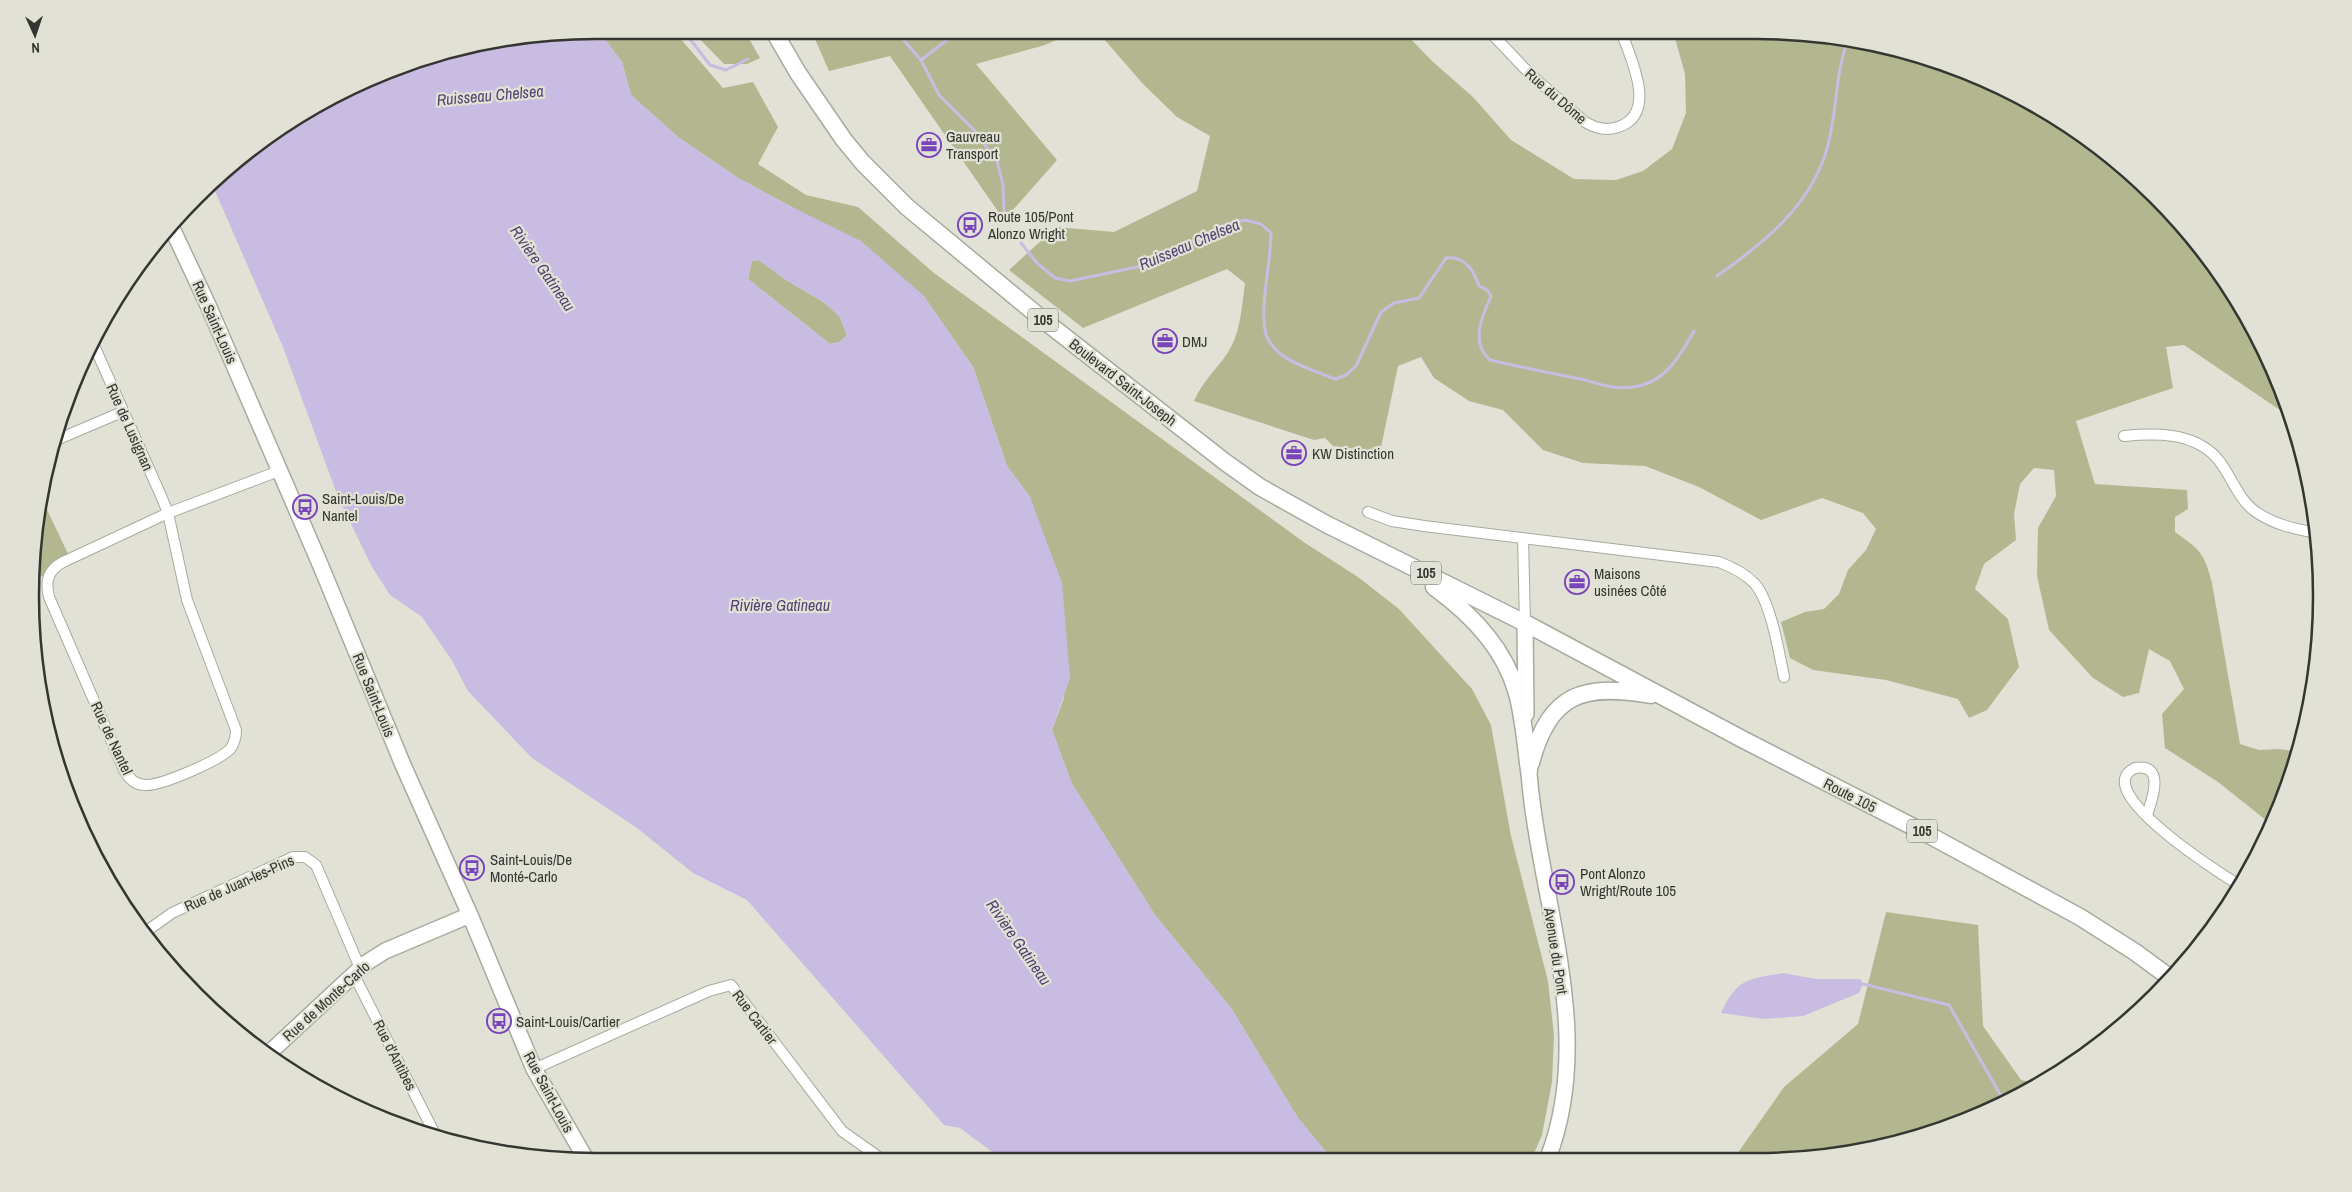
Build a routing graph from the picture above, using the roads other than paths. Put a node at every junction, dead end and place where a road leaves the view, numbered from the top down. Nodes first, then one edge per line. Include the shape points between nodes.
1 (778, 39) edge
2 (1497, 39) edge
3 (1624, 39) edge
4 (174, 233) edge
5 (96, 350) edge
6 (122, 412) junction
7 (2124, 436) dead end
8 (62, 438) edge
9 (280, 472) junction
10 (1368, 512) dead end
11 (168, 514) junction
12 (1326, 524) junction
13 (2309, 532) edge
14 (1523, 538) junction
15 (1525, 623) junction
16 (1784, 676) dead end
17 (1667, 698) junction
18 (1529, 770) junction
19 (2147, 815) dead end
20 (2235, 881) edge
21 (470, 915) junction
22 (150, 929) edge
23 (356, 970) junction
24 (2165, 974) edge
25 (273, 1049) edge
26 (534, 1069) junction
27 (432, 1128) edge
28 (582, 1153) edge
29 (873, 1153) edge
30 (1550, 1153) edge

1 - 12 main road, Boulevard Saint-Joseph / 105 via 844,140 908,207 1042,319 1225,462 1260,487
2 - 3 street, Rue du Dôme via 1585,122 1602,129 1627,123 1634,117 1640,101 1639,83
4 - 9 main road, Rue Saint-Louis
5 - 6 street, Rue de Lusignan
6 - 8 street
6 - 11 street, Rue de Lusignan
7 - 13 street via 2150,433 2188,439 2215,456 2236,490 2255,511 2286,528
9 - 11 street, Rue de Nantel
9 - 21 main road, Rue Saint-Louis
10 - 14 street via 1392,521
11 - 11 street, Rue de Nantel via 55,566 47,582 48,597 124,770 133,782 145,785 159,783 220,757 231,747 236,736 234,721 186,600
12 - 15 main road, Boulevard Saint-Joseph / 105
12 - 18 main road via 1450,598 1492,641 1510,672 1516,691
14 - 15 street
14 - 16 street via 1697,558 1736,569 1756,585 1762,596 1773,626
15 - 17 main road, Route 105 / 105
15 - 18 main road, Avenue du Pont
17 - 18 main road via 1607,689 1580,695 1553,713 1544,725
17 - 24 main road, Route 105 / 105 via 2080,917
18 - 30 main road, Avenue du Pont via 1568,1038 1566,1086
19 - 20 street via 2158,828
21 - 23 main road, Rue de Monte-Carlo via 385,951
21 - 26 main road, Rue Saint-Louis
22 - 23 street, Rue de Juan-les-Pins via 183,908 300,856 316,865
23 - 25 main road, Rue de Monte-Carlo
23 - 27 street, Rue d'Antibes
26 - 28 main road, Rue Saint-Louis
26 - 29 street, Rue Cartier via 709,991 731,986 842,1131

